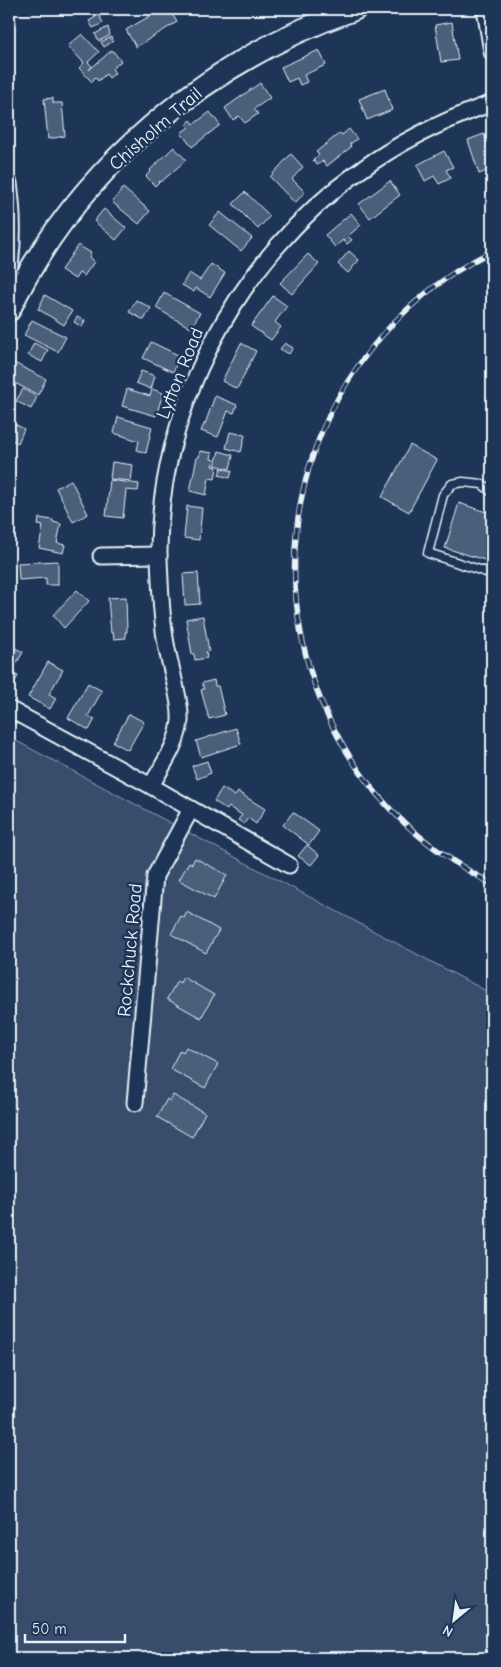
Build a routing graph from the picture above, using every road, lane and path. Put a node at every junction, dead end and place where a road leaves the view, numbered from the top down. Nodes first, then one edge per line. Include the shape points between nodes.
1 (355, 9) edge
2 (485, 9) edge
3 (492, 52) edge
4 (492, 103) edge
5 (9, 183) edge
6 (9, 271) edge
7 (10, 304) edge
8 (492, 492) edge
9 (159, 555) junction
10 (101, 556) dead end
11 (492, 574) edge
12 (9, 709) edge
13 (151, 786) junction
14 (191, 809) junction
15 (290, 865) dead end
16 (135, 1103) dead end

1 - 7 street, Chisholm Trail via 297,32 246,58 209,82 144,133 80,201 52,237
2 - 3 street
4 - 9 street, Lytton Road via 427,130 357,172 299,222 246,285 205,356 179,423 167,475
5 - 6 street via 12,233
8 - 11 lane via 482,484 452,484 443,495 428,553
9 - 10 street
9 - 13 street, Lytton Road via 165,637 180,705 180,721 172,748
12 - 13 street
13 - 14 street
14 - 15 street
14 - 16 street, Rockchuck Road via 155,876

